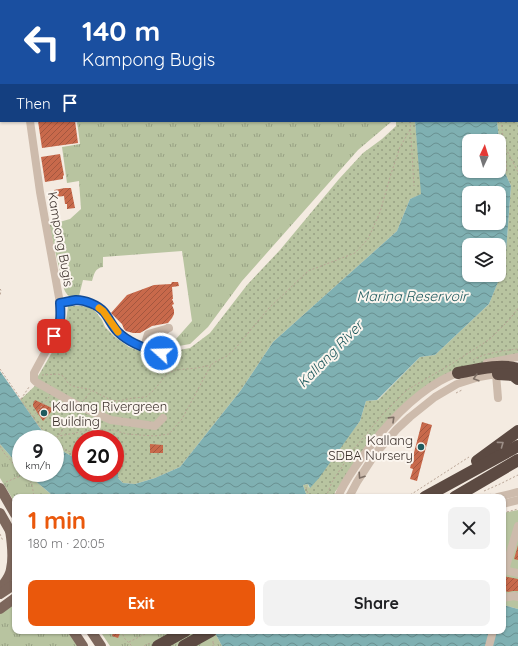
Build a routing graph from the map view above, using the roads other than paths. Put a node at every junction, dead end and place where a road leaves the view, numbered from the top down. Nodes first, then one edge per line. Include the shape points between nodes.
1 (30, 122) edge
2 (60, 303) junction
3 (161, 353) dead end
4 (518, 357) edge
5 (518, 368) edge
6 (458, 373) junction
7 (496, 374) junction
8 (518, 379) edge
9 (498, 398) dead end
10 (163, 418) dead end
11 (518, 431) edge
12 (518, 446) edge
13 (486, 459) junction
14 (518, 460) edge
15 (518, 468) edge
16 (499, 472) junction
17 (1, 486) edge
18 (518, 492) edge
19 (339, 494) edge
20 (351, 494) edge
21 (429, 494) edge
22 (460, 494) edge
23 (506, 495) edge
24 (518, 500) edge
25 (506, 503) edge
26 (12, 508) edge
27 (0, 513) edge
28 (518, 526) edge
29 (12, 535) edge
30 (506, 564) edge
31 (506, 570) edge
32 (518, 573) edge
33 (12, 586) edge
34 (0, 589) edge
35 (0, 594) edge
36 (506, 597) edge
37 (518, 597) edge
38 (8, 603) edge
39 (75, 634) edge
40 (93, 634) edge
41 (180, 634) edge
42 (492, 634) edge
43 (212, 636) edge
44 (83, 646) edge
45 (101, 646) edge
46 (158, 646) edge
47 (184, 646) edge
48 (489, 646) edge

1 - 2 street, Kampong Bugis
2 - 3 street via 85,301 103,311 119,333 130,341
2 - 10 street, Kampong Bugis via 60,325 36,369 36,382 113,421 155,426
4 - 6 street via 474,366
5 - 6 highway via 483,368
19 -> 6 street via 348,476 387,425 422,394
7 - 8 highway via 513,375
7 - 9 street
7 -> 20 street via 457,384 435,397 410,417 376,454
13 -> 11 highway
12 - 13 highway
13 - 21 highway
14 - 16 highway
15 - 16 highway
16 - 22 highway
17 - 26 main road
18 - 23 street
24 - 25 street
27 - 29 main road
28 - 30 street
29 - 34 main road via 11,570
31 - 32 street
33 - 35 main road
35 - 38 main road via 6,597
36 - 37 street
39 - 44 main road
40 - 45 main road
41 - 46 highway
42 - 48 street
43 - 47 highway, bridge

